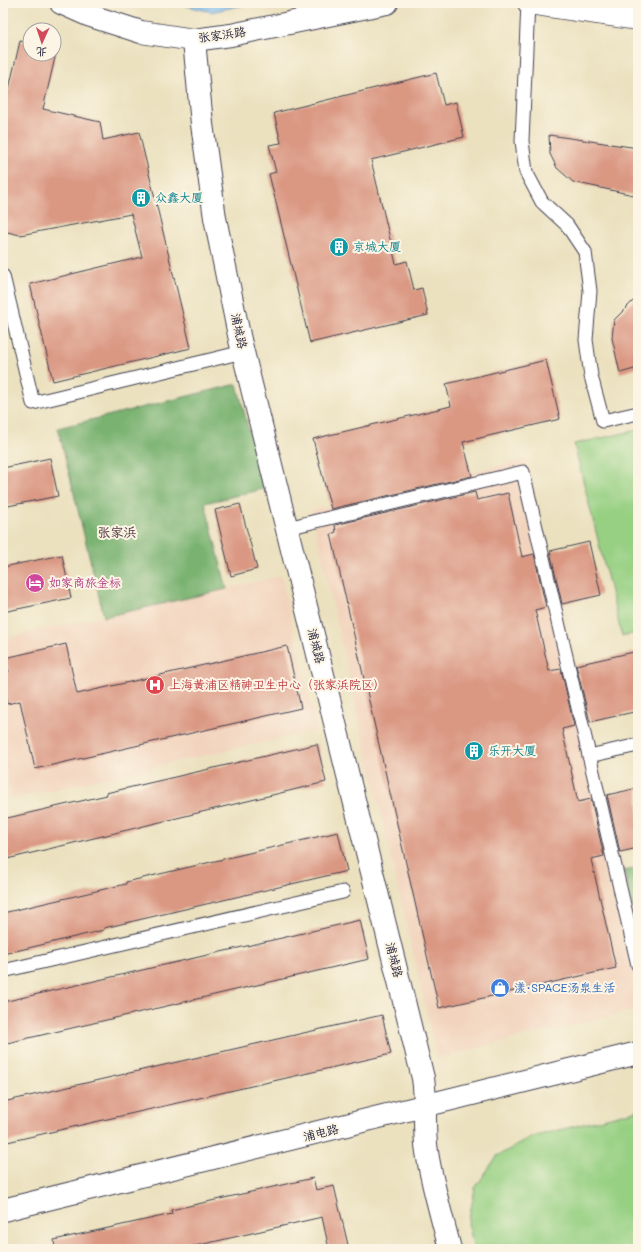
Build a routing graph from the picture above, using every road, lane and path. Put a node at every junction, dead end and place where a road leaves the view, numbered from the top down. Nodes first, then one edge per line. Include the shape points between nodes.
1 (61, 3) edge
2 (387, 3) edge
3 (528, 3) edge
4 (638, 19) edge
5 (194, 40) junction
6 (3, 276) edge
7 (243, 352) junction
8 (638, 413) edge
9 (287, 528) junction
10 (638, 745) edge
11 (589, 756) junction
12 (343, 892) dead end
13 (638, 965) edge
14 (3, 971) edge
15 (638, 1053) edge
16 (427, 1107) junction
17 (3, 1210) edge
18 (450, 1249) edge

1 - 5 street, 张家浜路 via 88,15 141,32
2 - 5 street, 张家浜路 via 231,35
3 - 4 street
3 - 8 lane via 522,141 526,172 542,202 567,225 585,252 590,291 586,340 590,376 603,421
5 - 7 street, 浦城路 via 215,218
6 - 7 lane via 33,404
7 - 9 street, 浦城路
9 - 11 lane via 522,472
9 - 16 street, 浦城路 via 420,1064
10 - 11 lane
11 - 13 lane
12 - 14 lane
15 - 16 street, 浦电路
16 - 17 street, 浦电路
16 - 18 street, 浦城路 via 427,1152

